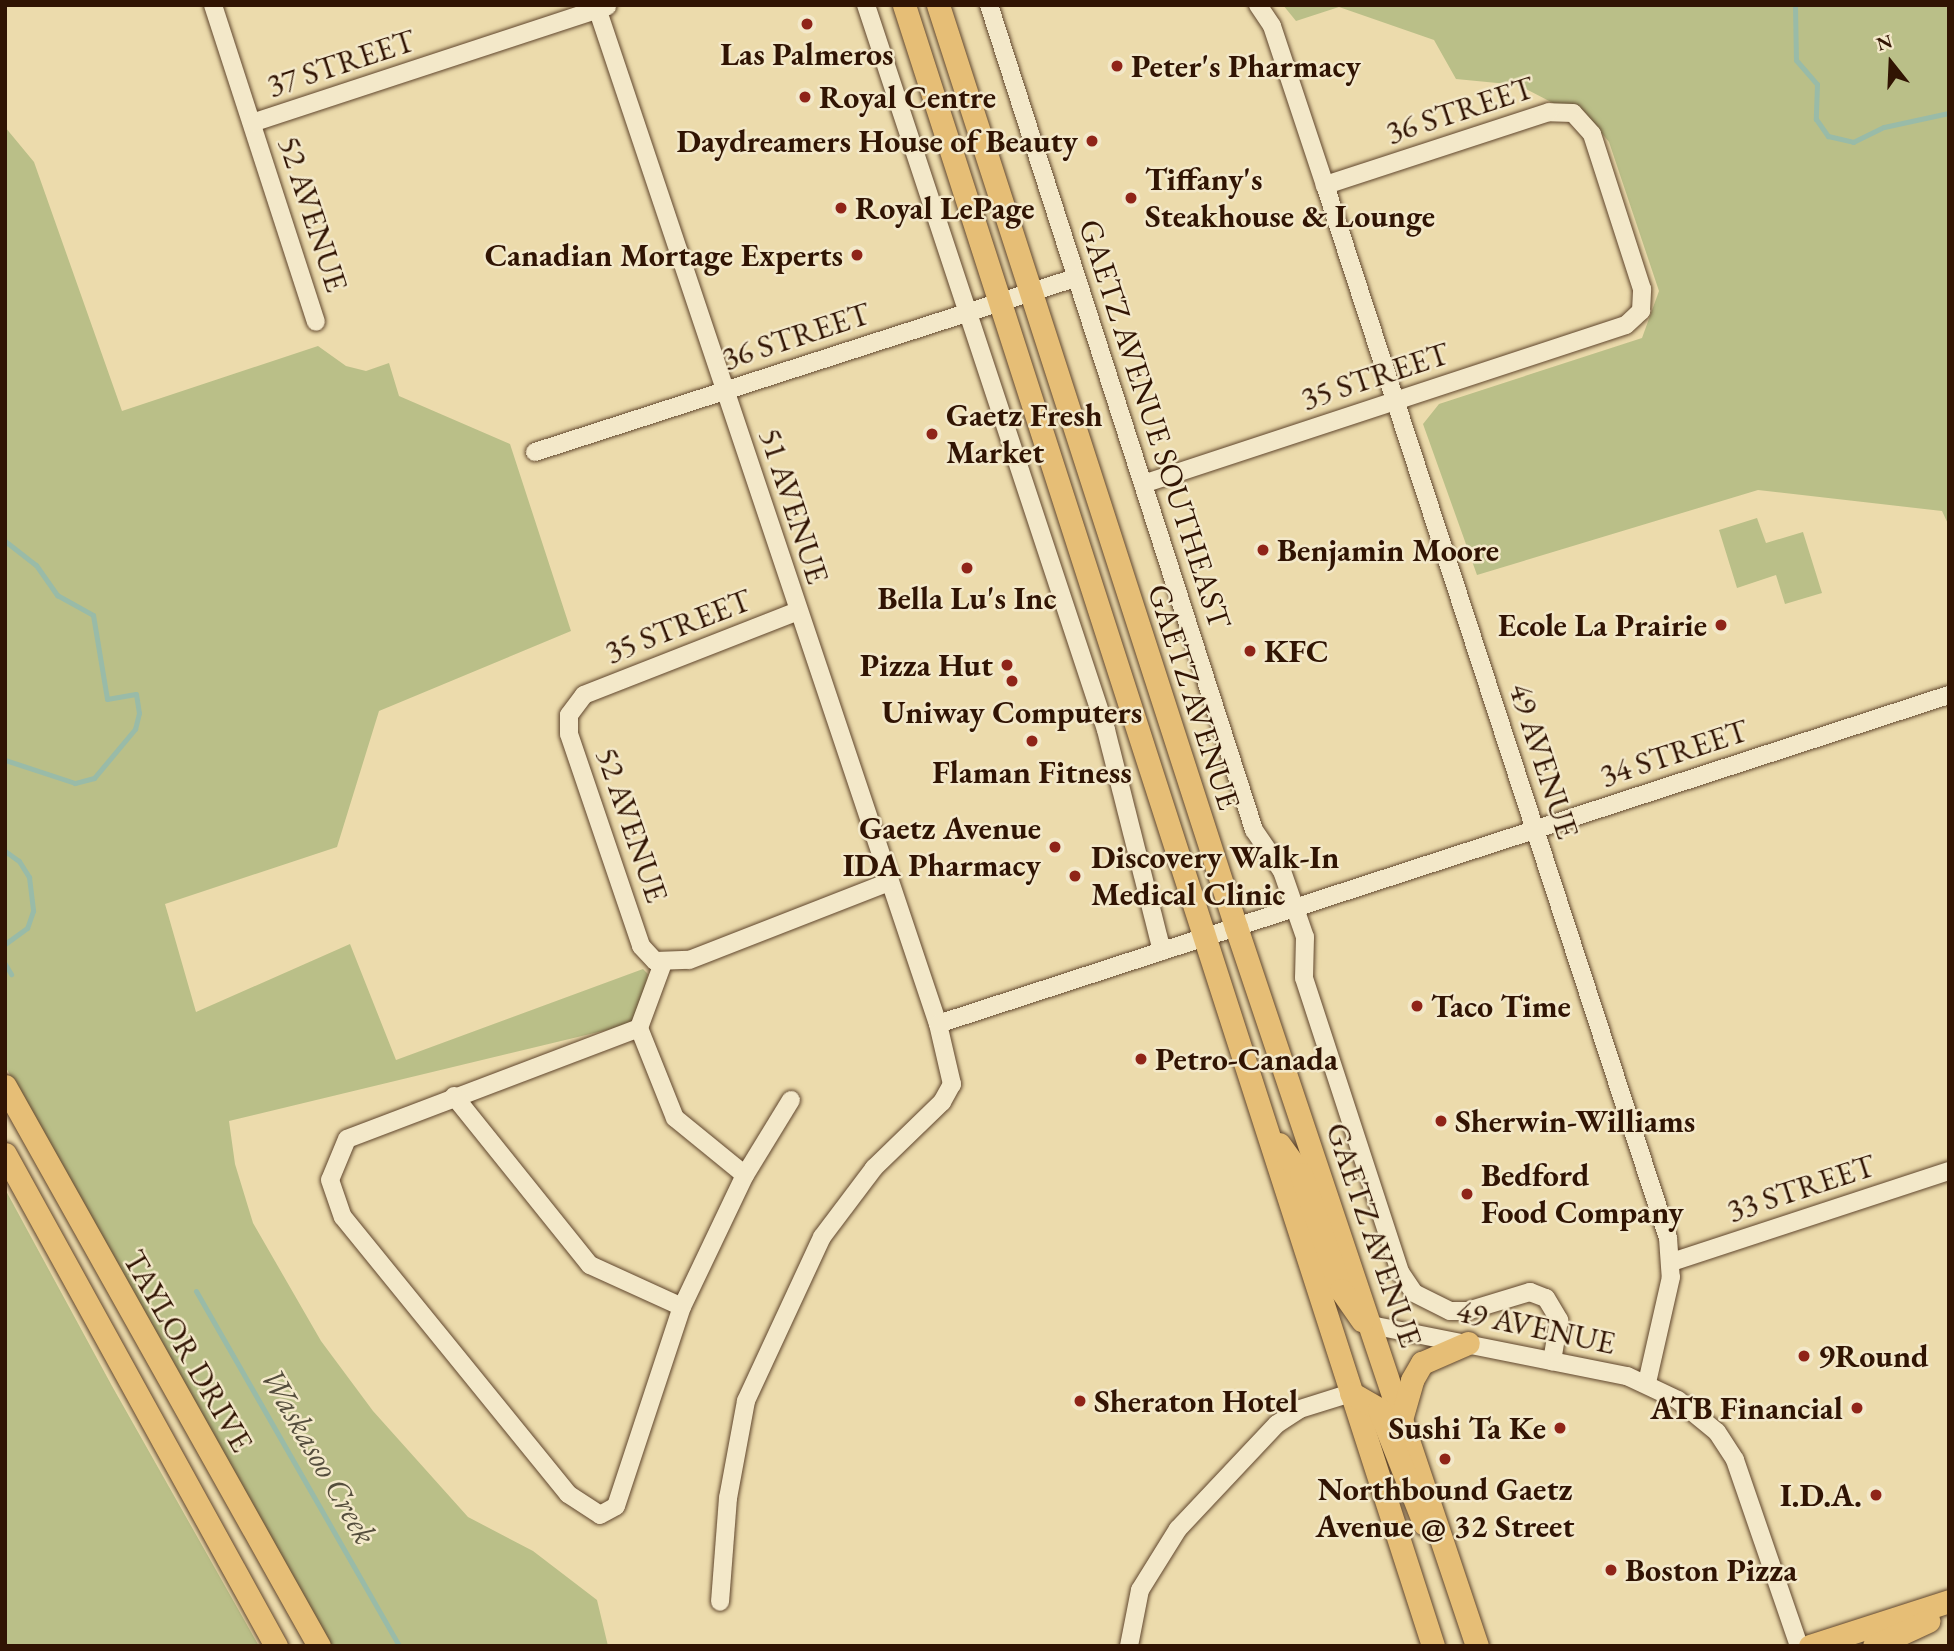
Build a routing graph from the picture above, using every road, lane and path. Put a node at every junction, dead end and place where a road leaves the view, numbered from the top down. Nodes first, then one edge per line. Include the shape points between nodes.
1 (212, 5) edge
2 (866, 5) edge
3 (904, 5) edge
4 (957, 5) edge
5 (989, 5) edge
6 (1258, 5) edge
7 (601, 6) edge
8 (941, 16) edge
9 (252, 123) junction
10 (1325, 185) junction
11 (1075, 278) junction
12 (1029, 293) junction
13 (996, 303) junction
14 (968, 312) junction
15 (316, 322) dead end
16 (1626, 325) joint
17 (725, 390) junction
18 (1395, 401) junction
19 (535, 452) dead end
20 (1143, 484) junction
21 (798, 611) junction
22 (1949, 695) edge
23 (580, 698) joint
24 (1535, 830) junction
25 (889, 882) junction
26 (1295, 908) junction
27 (1236, 927) junction
28 (1205, 937) junction
29 (1163, 951) junction
30 (663, 963) junction
31 (938, 1024) junction
32 (639, 1028) junction
33 (5, 1086) edge
34 (454, 1096) junction
35 (792, 1100) dead end
36 (1265, 1123) junction
37 (5, 1154) edge
38 (1949, 1171) edge
39 (745, 1175) junction
40 (1672, 1262) junction
41 (682, 1307) junction
42 (1371, 1325) junction
43 (1468, 1343) junction
44 (1552, 1361) junction
45 (1647, 1383) junction
46 (1351, 1393) junction
47 (1402, 1416) junction
48 (1444, 1546) junction
49 (1408, 1569) junction
50 (1949, 1601) edge
51 (720, 1602) dead end
52 (1949, 1608) edge
53 (1478, 1640) edge
54 (276, 1646) edge
55 (319, 1646) edge
56 (1129, 1646) edge
57 (1415, 1646) edge
58 (1433, 1646) edge
59 (1799, 1646) edge
60 (1810, 1646) edge
61 (1874, 1646) edge

1 - 9 street, 52 AVENUE
2 - 14 street
3 - 13 main road, GAETZ AVENUE
4 - 8 main road
5 - 11 street, GAETZ AVENUE SOUTHEAST
6 - 10 street, 49 AVENUE via 1272,26
7 - 9 street, 37 STREET
7 - 17 street, 51 AVENUE
8 - 12 main road, GAETZ AVENUE
9 - 15 street, 52 AVENUE
10 - 16 street, 36 STREET via 1549,112 1573,113 1591,134 1642,289 1641,311
10 - 18 street, 49 AVENUE
11 - 12 street, 36 STREET
11 - 20 street, GAETZ AVENUE SOUTHEAST
12 - 13 street, 36 STREET
12 - 27 main road, GAETZ AVENUE
13 - 14 street, 36 STREET
13 - 28 main road, GAETZ AVENUE
14 - 17 street, 36 STREET
14 - 29 street via 1105,730
16 - 18 street, 35 STREET
17 - 19 street, 36 STREET
17 - 21 street, 51 AVENUE
18 - 20 street, 35 STREET
18 - 24 street, 49 AVENUE
20 - 26 street, GAETZ AVENUE SOUTHEAST via 1254,830 1279,864
21 - 23 street, 35 STREET
21 - 25 street, 51 AVENUE
22 - 24 street, 34 STREET
23 - 30 street, 52 AVENUE via 569,715 569,734 641,946
24 - 26 street, 34 STREET
24 - 40 street, 49 AVENUE
25 - 30 street via 689,960
25 - 31 street, 51 AVENUE
26 - 27 street, 34 STREET
26 - 44 street, GAETZ AVENUE SOUTHEAST via 1306,943 1304,978 1405,1282 1421,1298 1450,1311 1467,1311 1530,1292 1546,1298 1559,1320
27 - 28 street, 34 STREET
27 - 42 main road, GAETZ AVENUE
28 - 29 street, 34 STREET
28 - 36 main road, GAETZ AVENUE
29 - 31 street, 34 STREET
30 - 32 street
31 - 51 street, 51 AVENUE via 952,1084 943,1102 874,1168 822,1237 746,1401 728,1498
32 - 34 street
32 - 39 street via 676,1118
33 - 55 main road, TAYLOR DRIVE
34 - 41 street via 590,1265
34 - 41 street via 347,1139 330,1181 343,1217 568,1494 600,1515 616,1506
35 - 39 street
36 - 42 main road via 1301,1174 1342,1290 1362,1320
36 - 46 main road, GAETZ AVENUE
37 - 54 main road, TAYLOR DRIVE
38 - 40 street, 33 STREET
39 - 41 street
40 - 45 street, 49 AVENUE
42 - 43 street, 49 AVENUE
42 - 47 main road, GAETZ AVENUE
43 - 44 street, 49 AVENUE
43 - 47 main road via 1422,1363
44 - 45 street, 49 AVENUE
45 - 59 street, 49 AVENUE via 1717,1432 1735,1460
46 - 48 main road via 1379,1409 1414,1502 1430,1535
46 - 49 main road, GAETZ AVENUE
46 - 56 street via 1300,1409 1277,1424 1186,1520 1147,1573 1133,1609
47 - 48 main road, GAETZ AVENUE
48 - 53 main road, GAETZ AVENUE
49 - 57 main road
49 - 58 main road, GAETZ AVENUE
50 - 60 main road
52 - 61 main road

